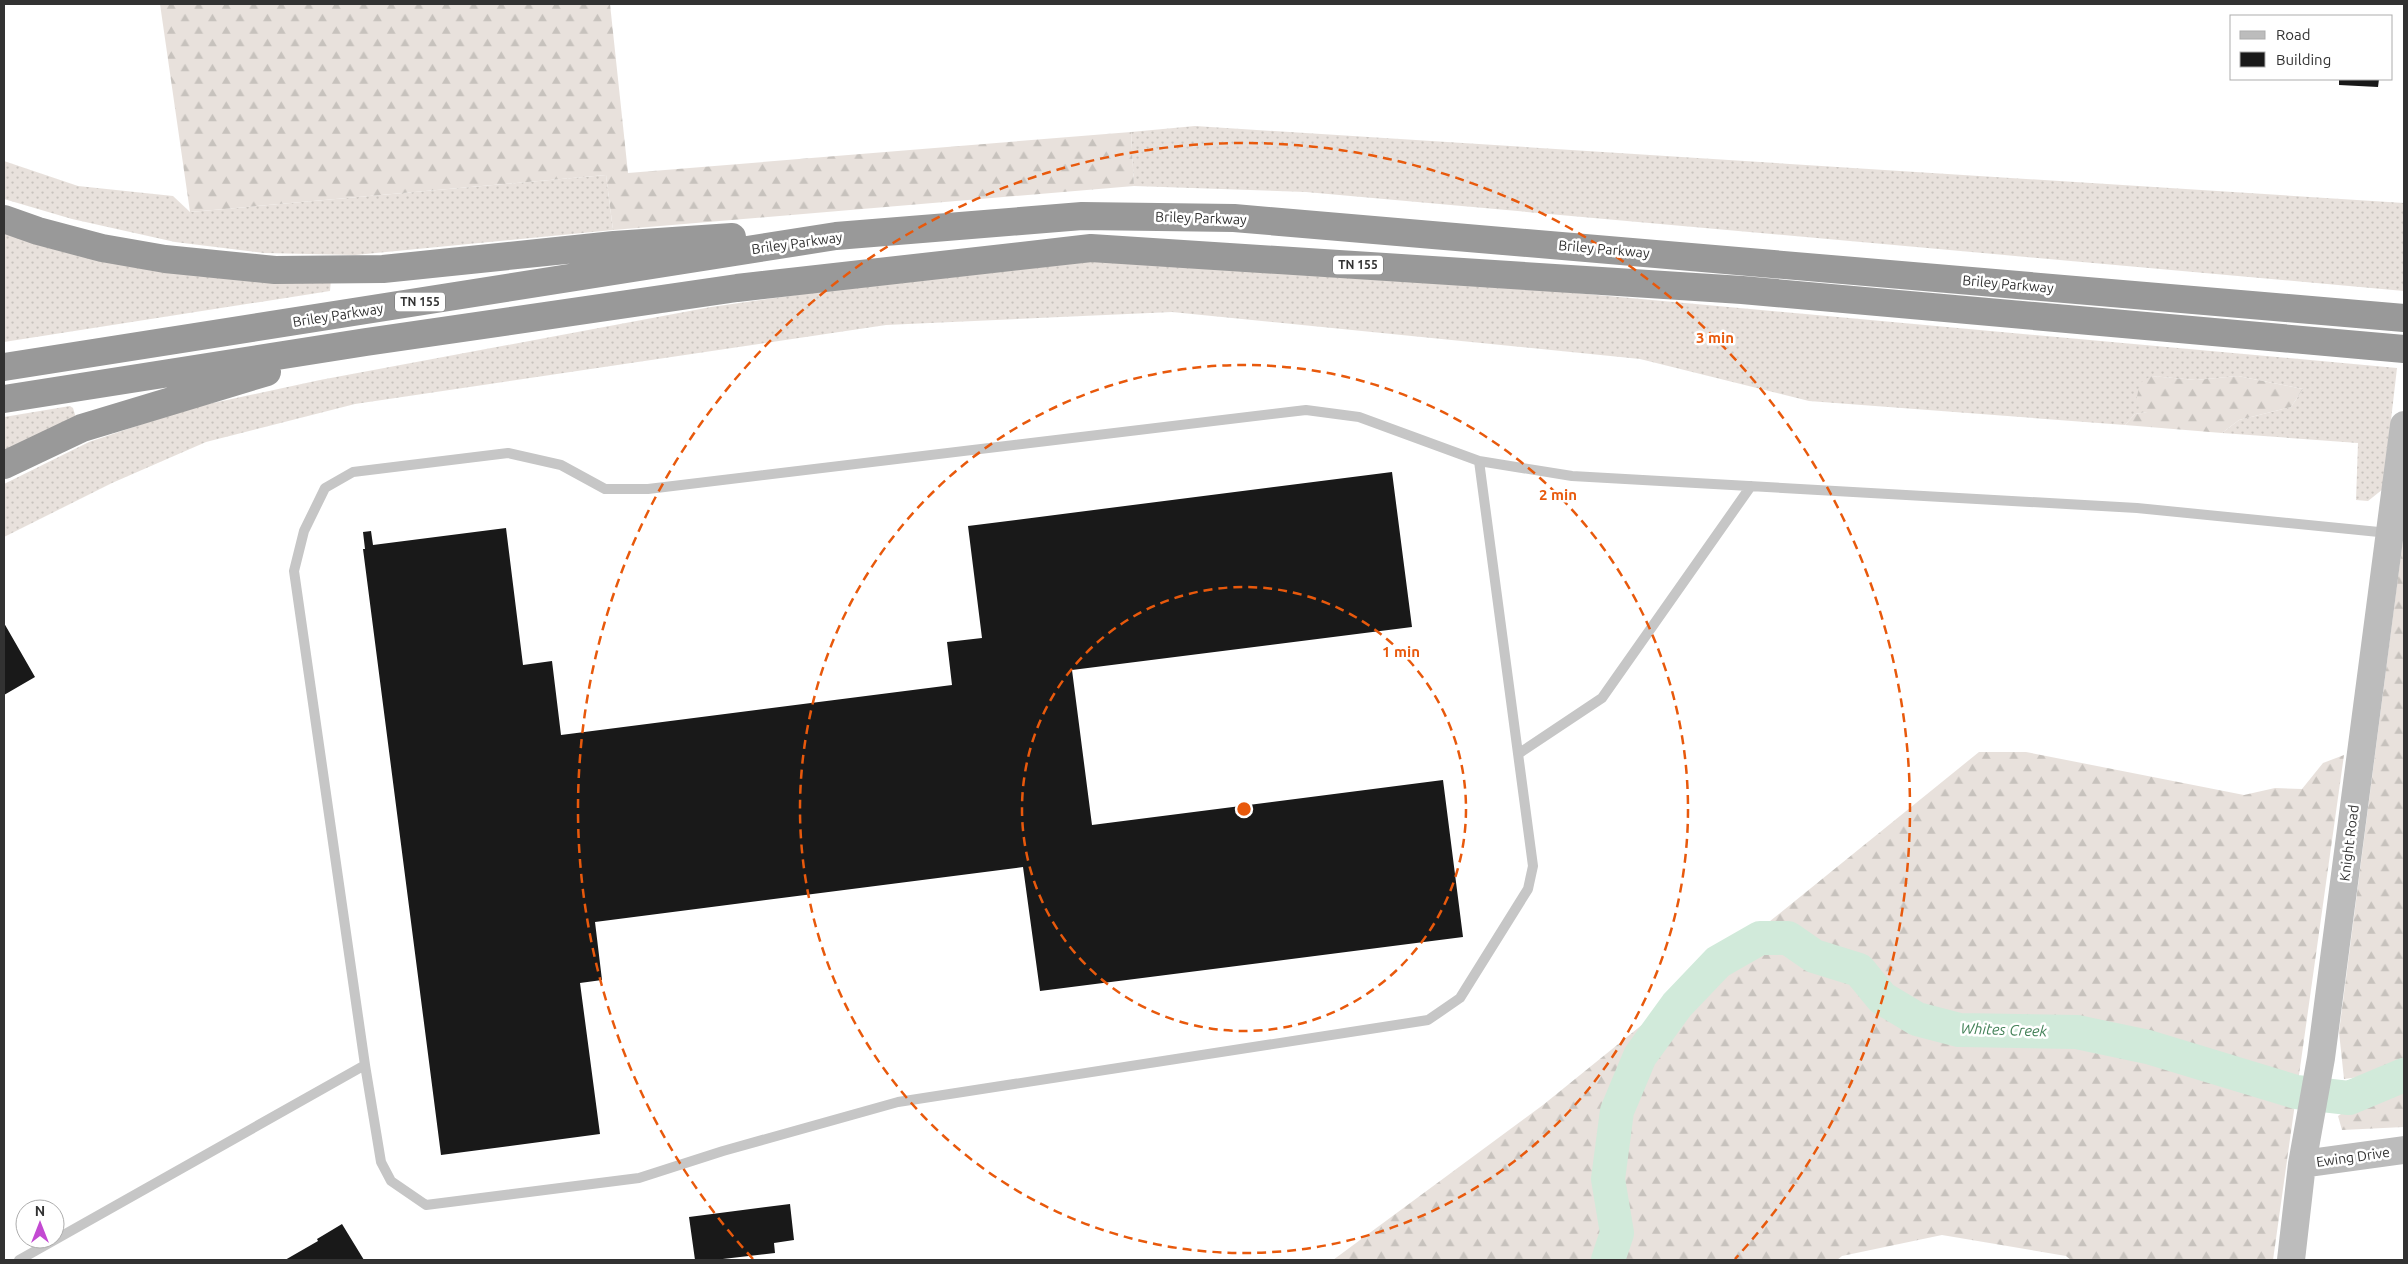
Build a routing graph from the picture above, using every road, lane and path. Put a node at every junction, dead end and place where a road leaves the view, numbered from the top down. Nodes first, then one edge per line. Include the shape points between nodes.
1 (4, 219) edge
2 (836, 236) junction
3 (2404, 318) edge
4 (366, 342) junction
5 (2404, 350) edge
6 (4, 367) edge
7 (4, 399) edge
8 (2404, 425) edge
9 (1478, 462) junction
10 (4, 465) edge
11 (1751, 486) junction
12 (2389, 533) junction
13 (1518, 754) junction
14 (365, 1065) junction
15 (2404, 1150) edge
16 (2302, 1164) junction
17 (19, 1260) edge
18 (2291, 1260) edge

1 - 2 highway via 102,248 165,259 275,270 383,269 726,237
2 - 3 highway, Briley Parkway / TN 155 via 1082,216 1234,218
2 - 6 highway, Briley Parkway / TN 155
4 - 5 highway, TN 155 via 737,288 1091,248 1742,290
4 - 7 highway, TN 155
4 - 10 highway via 82,428
8 - 12 street, Knight Road
9 - 11 lane via 1572,476
9 - 13 lane
9 - 14 lane via 1359,418 1306,410 648,489 605,489 561,464 508,453 353,472 325,488 304,531 294,571
11 - 12 lane via 2137,508
11 - 13 lane via 1602,698
12 - 16 street, Knight Road via 2322,1058
13 - 14 lane via 1533,866 1528,889 1460,998 1428,1020 898,1102 639,1178 426,1204 390,1181 381,1162
14 - 17 lane
15 - 16 street, Ewing Drive
16 - 18 street, Knight Road

